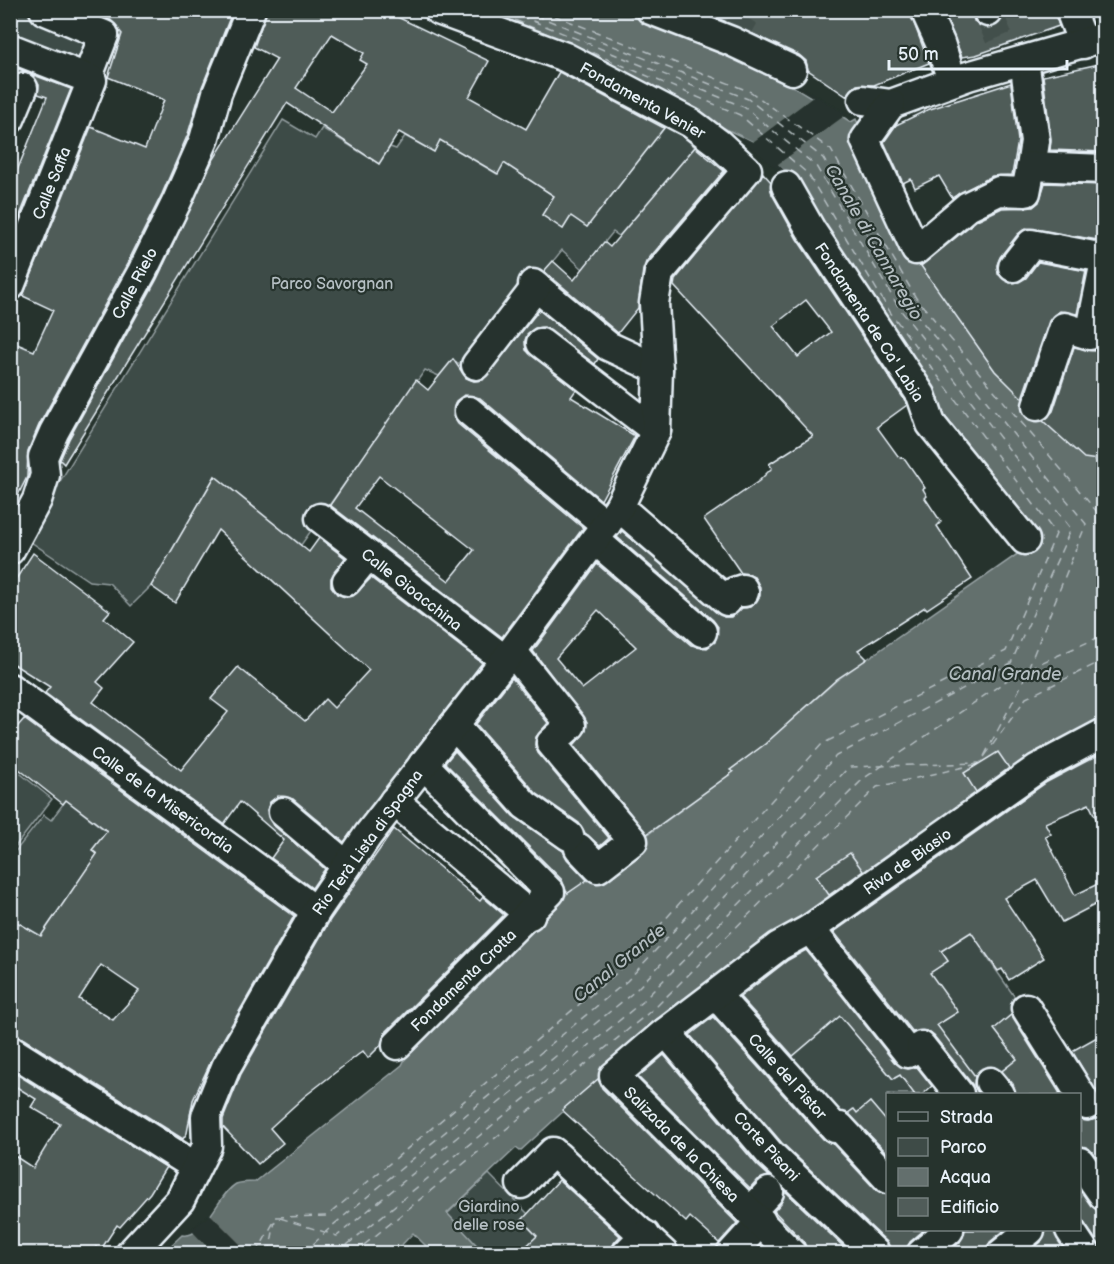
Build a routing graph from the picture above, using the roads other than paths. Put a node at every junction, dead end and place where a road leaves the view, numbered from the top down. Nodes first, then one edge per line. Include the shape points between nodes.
1 (44, 10) edge
2 (251, 10) edge
3 (438, 10) edge
4 (651, 10) edge
5 (925, 10) edge
6 (1070, 10) edge
7 (1093, 41) edge
8 (26, 56) edge
9 (1011, 56) junction
10 (792, 70) dead end
11 (89, 80) junction
12 (952, 81) junction
13 (23, 88) dead end
14 (10, 119) edge
15 (1032, 160) dead end
16 (1104, 169) edge
17 (786, 186) dead end
18 (1104, 258) edge
19 (1104, 266) edge
20 (1013, 267) dead end
21 (10, 286) edge
22 (541, 343) dead end
23 (476, 365) dead end
24 (658, 369) junction
25 (1038, 406) dead end
26 (469, 411) dead end
27 (656, 431) junction
28 (320, 518) dead end
29 (608, 522) junction
30 (1025, 540) dead end
31 (11, 550) edge
32 (368, 555) junction
33 (347, 581) dead end
34 (508, 656) junction
35 (10, 688) edge
36 (454, 725) junction
37 (1104, 733) edge
38 (423, 764) junction
39 (394, 801) junction
40 (283, 812) dead end
41 (347, 866) junction
42 (316, 911) junction
43 (530, 915) junction
44 (810, 929) junction
45 (716, 995) junction
46 (1026, 1008) dead end
47 (666, 1032) junction
48 (397, 1045) dead end
49 (10, 1050) edge
50 (614, 1076) joint
51 (957, 1093) edge
52 (1090, 1102) edge
53 (1081, 1163) edge
54 (196, 1167) junction
55 (886, 1177) edge
56 (521, 1184) dead end
57 (1104, 1196) edge
58 (760, 1208) junction
59 (1029, 1231) edge
60 (1071, 1231) edge
61 (649, 1249) edge
62 (788, 1252) edge
63 (130, 1254) edge
64 (731, 1254) edge
65 (876, 1254) edge
66 (1000, 1254) edge
67 (1086, 1254) edge

1 - 11 street, Calle Saffa via 104,35
2 - 31 street, Calle Rielo via 217,93 204,140 142,272 54,432 43,457 45,475 37,501
3 - 24 street, Fondamenta Venier via 565,57 692,123 747,170 659,273 654,303
4 - 10 street
5 - 12 street
6 - 7 street
7 - 9 street
8 - 11 street
9 - 12 street
9 - 15 street via 1035,141
11 - 21 street, Calle Saffa
12 - 16 street via 877,102 865,140 916,250 968,206 999,191 1026,192 1031,166
13 - 14 street
17 - 30 street, Fondamenta de Ca' Labia via 921,395 931,424
18 - 20 street via 1031,244
19 - 25 street via 1090,335 1064,327
22 - 27 street
23 - 24 street via 535,286 608,346
24 - 27 street
26 - 29 street
27 - 29 street, Rio Terà Lista di Spagna
28 - 32 street, Calle Gioacchina
29 - 29 street via 669,550 731,600 697,643
29 - 34 street, Rio Terà Lista di Spagna
32 - 33 street
32 - 34 street, Calle Gioacchina via 439,625
34 - 36 street, Rio Terà Lista di Spagna
34 - 36 street, Calle Gioacchina via 571,724 551,743 633,841 598,868 574,842 525,805
35 - 42 street, Calle de la Misericordia
36 - 38 street, Rio Terà Lista di Spagna
37 - 44 street, Riva de Biasio via 1038,768
38 - 39 street, Rio Terà Lista di Spagna
38 - 43 street, Fondamenta Crotta via 550,892
39 - 41 street, Rio Terà Lista di Spagna
39 - 43 street
40 - 41 street
41 - 42 street, Rio Terà Lista di Spagna
42 - 54 street, Rio Terà Lista di Spagna via 226,1067 206,1116 207,1146
43 - 48 street, Fondamenta Crotta
44 - 45 street, Riva de Biasio via 779,946
44 - 51 street via 908,1053 917,1048
45 - 47 street, Riva de Biasio
45 - 55 street, Calle del Pistor via 835,1128 840,1127
46 - 52 street
47 - 50 street, Riva de Biasio
47 - 65 street, Corte Pisani via 770,1154
49 - 54 street
50 - 58 street, Salizada de la Chiesa
53 - 57 street
54 - 63 street, Rio Terà Lista di Spagna via 187,1207
56 - 61 street via 554,1152
58 - 62 street, Salizada de la Chiesa
58 - 64 street
59 - 66 street
60 - 67 street

